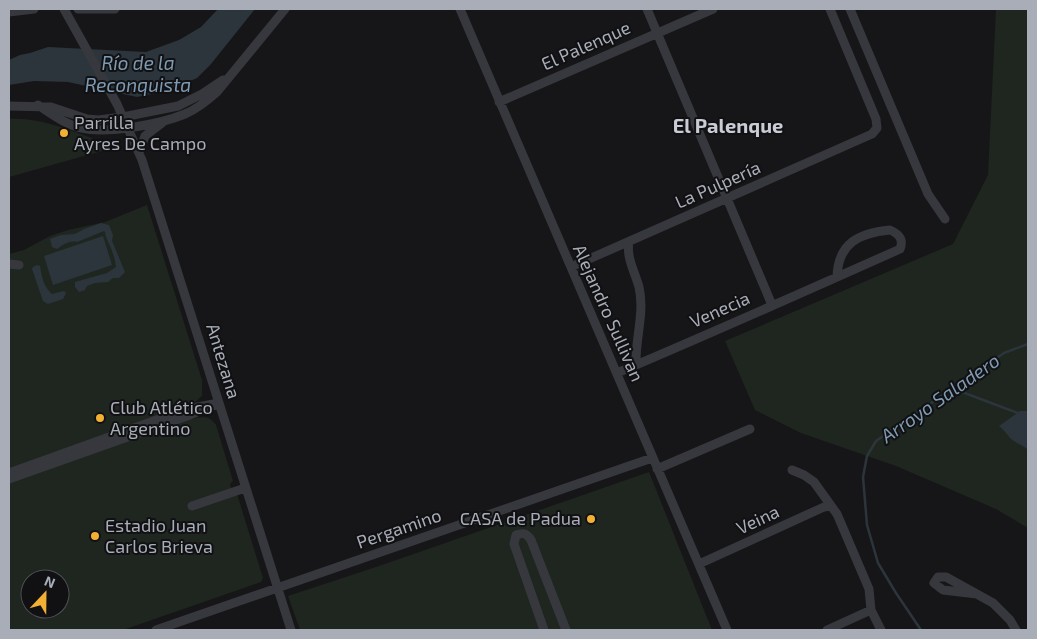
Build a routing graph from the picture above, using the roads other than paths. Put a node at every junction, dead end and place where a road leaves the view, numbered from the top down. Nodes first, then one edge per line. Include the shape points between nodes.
1 (34, 9) edge
2 (64, 9) edge
3 (78, 9) edge
4 (115, 9) edge
5 (284, 9) edge
6 (460, 9) edge
7 (647, 9) edge
8 (713, 9) edge
9 (830, 9) edge
10 (850, 9) edge
11 (9, 12) edge
12 (657, 33) junction
13 (235, 70) junction
14 (499, 102) junction
15 (9, 106) edge
16 (38, 106) junction
17 (123, 117) junction
18 (166, 120) junction
19 (128, 127) junction
20 (108, 131) junction
21 (134, 141) junction
22 (138, 153) junction
23 (726, 199) junction
24 (945, 219) dead end
25 (629, 242) junction
26 (9, 264) edge
27 (19, 265) dead end
28 (571, 267) junction
29 (837, 277) junction
30 (772, 305) junction
31 (636, 365) junction
32 (617, 373) junction
33 (219, 403) junction
34 (750, 429) dead end
35 (652, 458) junction
36 (657, 470) junction
37 (792, 470) dead end
38 (9, 473) edge
39 (9, 479) edge
40 (245, 488) junction
41 (192, 506) dead end
42 (832, 506) junction
43 (699, 564) junction
44 (277, 588) junction
45 (976, 594) dead end
46 (871, 610) junction
47 (156, 630) edge
48 (290, 630) edge
49 (544, 630) edge
50 (566, 630) edge
51 (726, 630) edge
52 (827, 630) edge
53 (881, 630) edge
54 (1016, 630) edge

1 - 11 street
2 - 17 street, Antezana
3 - 4 street
5 - 13 street
6 - 14 street, Alejandro Sullivan
7 - 12 street
8 - 12 street, El Palenque
9 - 23 street, La Pulpería via 877,128 872,134
10 - 24 street via 928,194
12 - 14 street, El Palenque
12 - 23 street
13 - 17 street via 185,103
13 - 18 street via 208,100
14 - 28 street, Alejandro Sullivan
15 - 16 street
16 - 17 street via 60,109 87,119
16 - 20 street via 73,126
17 - 19 street, Antezana
18 - 19 street
18 - 22 street via 147,133
19 - 20 street
19 - 21 street, Antezana
20 - 21 street
21 - 22 street, Antezana
22 - 33 street, Antezana
23 - 25 street, La Pulpería
23 - 30 street
25 - 28 street, La Pulpería
25 - 31 street via 628,254 641,307
26 - 27 street
28 - 32 street, Alejandro Sullivan
29 - 29 street, Venecia via 900,249 901,238 890,230 853,240 841,253
29 - 30 street, Venecia
30 - 31 street, Venecia
31 - 32 street, Venecia
32 - 35 street, Alejandro Sullivan
33 - 38 street via 187,409
33 - 39 street
33 - 40 street, Antezana
34 - 36 street
35 - 36 street, Alejandro Sullivan
35 - 44 street, Pergamino
36 - 43 street, Alejandro Sullivan
37 - 42 street via 814,482
40 - 41 street
40 - 44 street, Antezana
42 - 43 street, Veina
42 - 46 street via 869,589
43 - 51 street, Alejandro Sullivan
44 - 47 street, Pergamino
44 - 48 street, Antezana
45 - 54 street via 1002,610
46 - 52 street
46 - 53 street
49 - 50 street via 514,544 516,535 523,533 531,540

